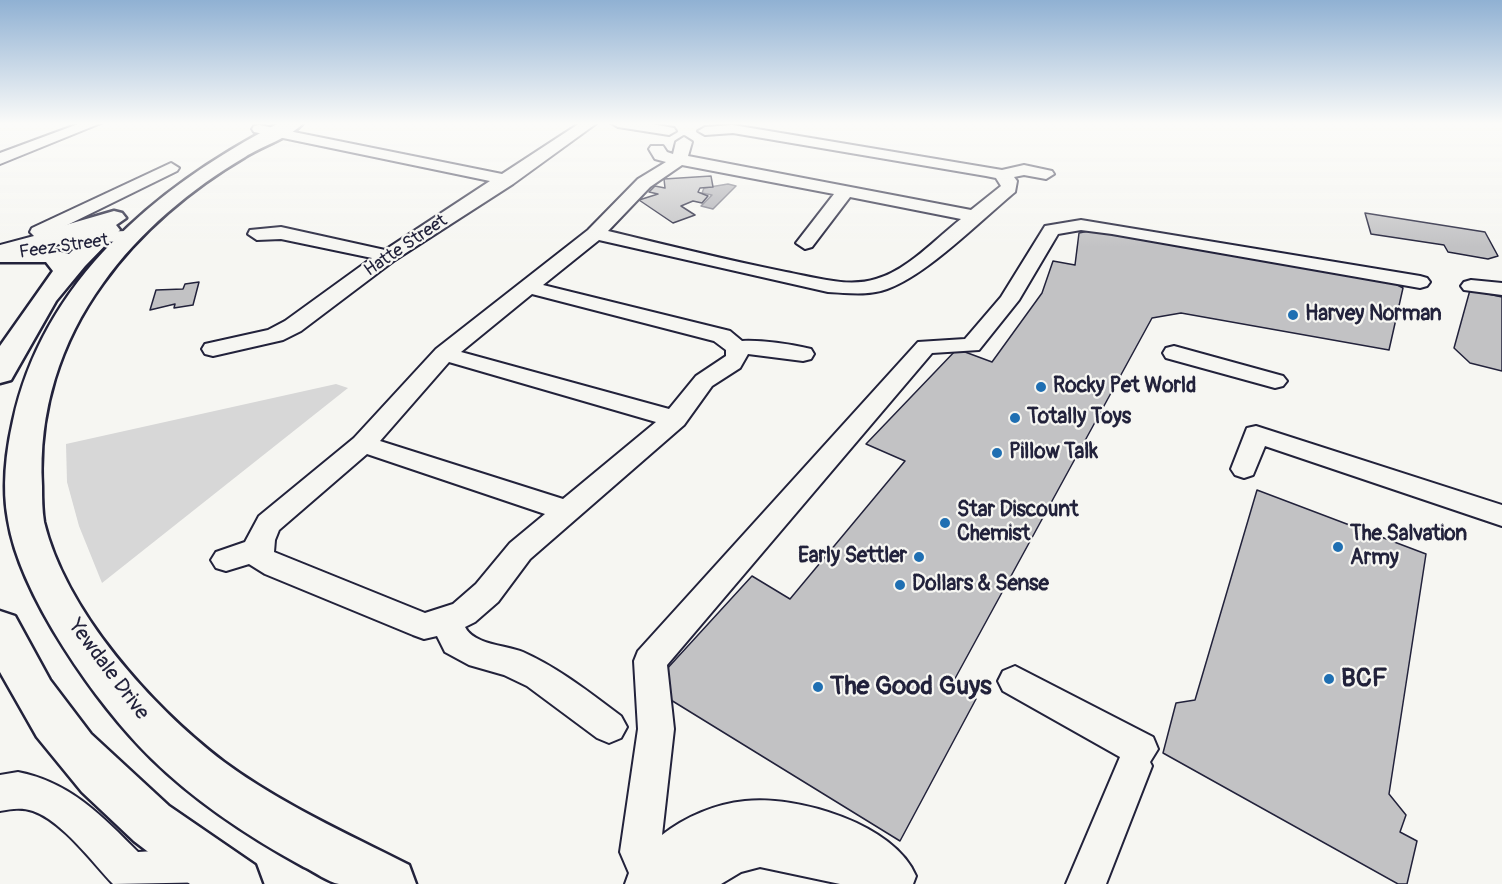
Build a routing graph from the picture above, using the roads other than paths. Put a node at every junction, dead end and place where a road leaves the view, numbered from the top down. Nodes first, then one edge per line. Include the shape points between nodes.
1 (190, 164) edge
2 (219, 164) edge
3 (435, 164) edge
4 (530, 164) edge
5 (673, 164) edge
6 (700, 164) edge
7 (945, 164) edge
8 (1046, 174) dead end
9 (166, 175) junction
10 (1002, 175) junction
11 (507, 180) junction
12 (844, 193) junction
13 (974, 216) junction
14 (115, 231) junction
15 (257, 234) dead end
16 (595, 234) junction
17 (43, 235) junction
18 (805, 243) dead end
19 (2, 255) edge
20 (388, 256) junction
21 (65, 273) junction
22 (1420, 282) dead end
23 (1471, 286) dead end
24 (530, 288) junction
25 (1502, 289) edge
26 (737, 348) junction
27 (213, 349) dead end
28 (1174, 353) dead end
29 (444, 354) junction
30 (803, 354) dead end
31 (0, 374) edge
32 (1275, 381) dead end
33 (675, 419) junction
34 (1255, 437) junction
35 (363, 444) junction
36 (1245, 469) dead end
37 (568, 511) junction
38 (1502, 516) edge
39 (1502, 524) edge
40 (259, 549) junction
41 (226, 560) dead end
42 (446, 621) junction
43 (0, 628) edge
44 (1015, 681) dead end
45 (609, 727) dead end
46 (0, 793) edge
47 (223, 876) edge
48 (656, 880) edge
49 (390, 884) edge
50 (691, 884) edge
51 (1086, 884) edge

1 - 9 main road, Feez Street
2 - 14 main road, Feez Street via 155,209
3 - 11 street
4 - 11 street, Hatte Street
5 - 16 street via 644,183
6 - 12 street
7 - 10 street
8 - 10 street via 1024,170
9 - 14 main road, Feez Street
9 - 17 street, Feez Street
10 - 13 street via 1009,181 1009,188
11 - 20 street, Hatte Street
12 - 13 street
12 - 18 street
13 - 16 street via 905,274 880,285 858,288 758,272
14 - 17 street, Feez Street
14 - 17 main road via 91,227
14 - 19 street, Feez Street
14 - 21 main road
14 - 49 main road, Yewdale Drive via 99,270 70,310 40,370 26,414 22,445 25,517 38,557 84,646 133,708 185,760 248,808
15 - 20 street via 281,233
16 - 24 street
17 - 19 street, Feez Street
19 - 21 main road via 49,255 59,258
20 - 27 street, Hatte Street via 293,326 275,335
21 - 31 main road via 39,307
22 - 48 street via 1112,229 1082,225 1051,230 1009,300 971,345 926,348 650,661 656,729 640,852
23 - 25 street
24 - 26 street via 722,336
24 - 29 street
26 - 30 street via 761,347
26 - 33 street via 732,363 704,381
28 - 32 street
29 - 33 street
29 - 35 street
33 - 37 street
34 - 36 street
34 - 38 street
34 - 39 street
35 - 37 street
35 - 40 street via 269,523 260,535
37 - 42 street via 520,552 487,593 464,613
40 - 41 street
40 - 42 street via 261,558 275,566 424,626
42 - 45 street via 456,642 539,676
43 - 47 main road via 34,694 78,753 141,814
44 - 51 street via 1137,758
46 - 47 street via 31,790 57,804 130,873
48 - 50 street via 683,843 711,827 736,820 776,819 816,825 868,850 896,876 760,848 709,868

